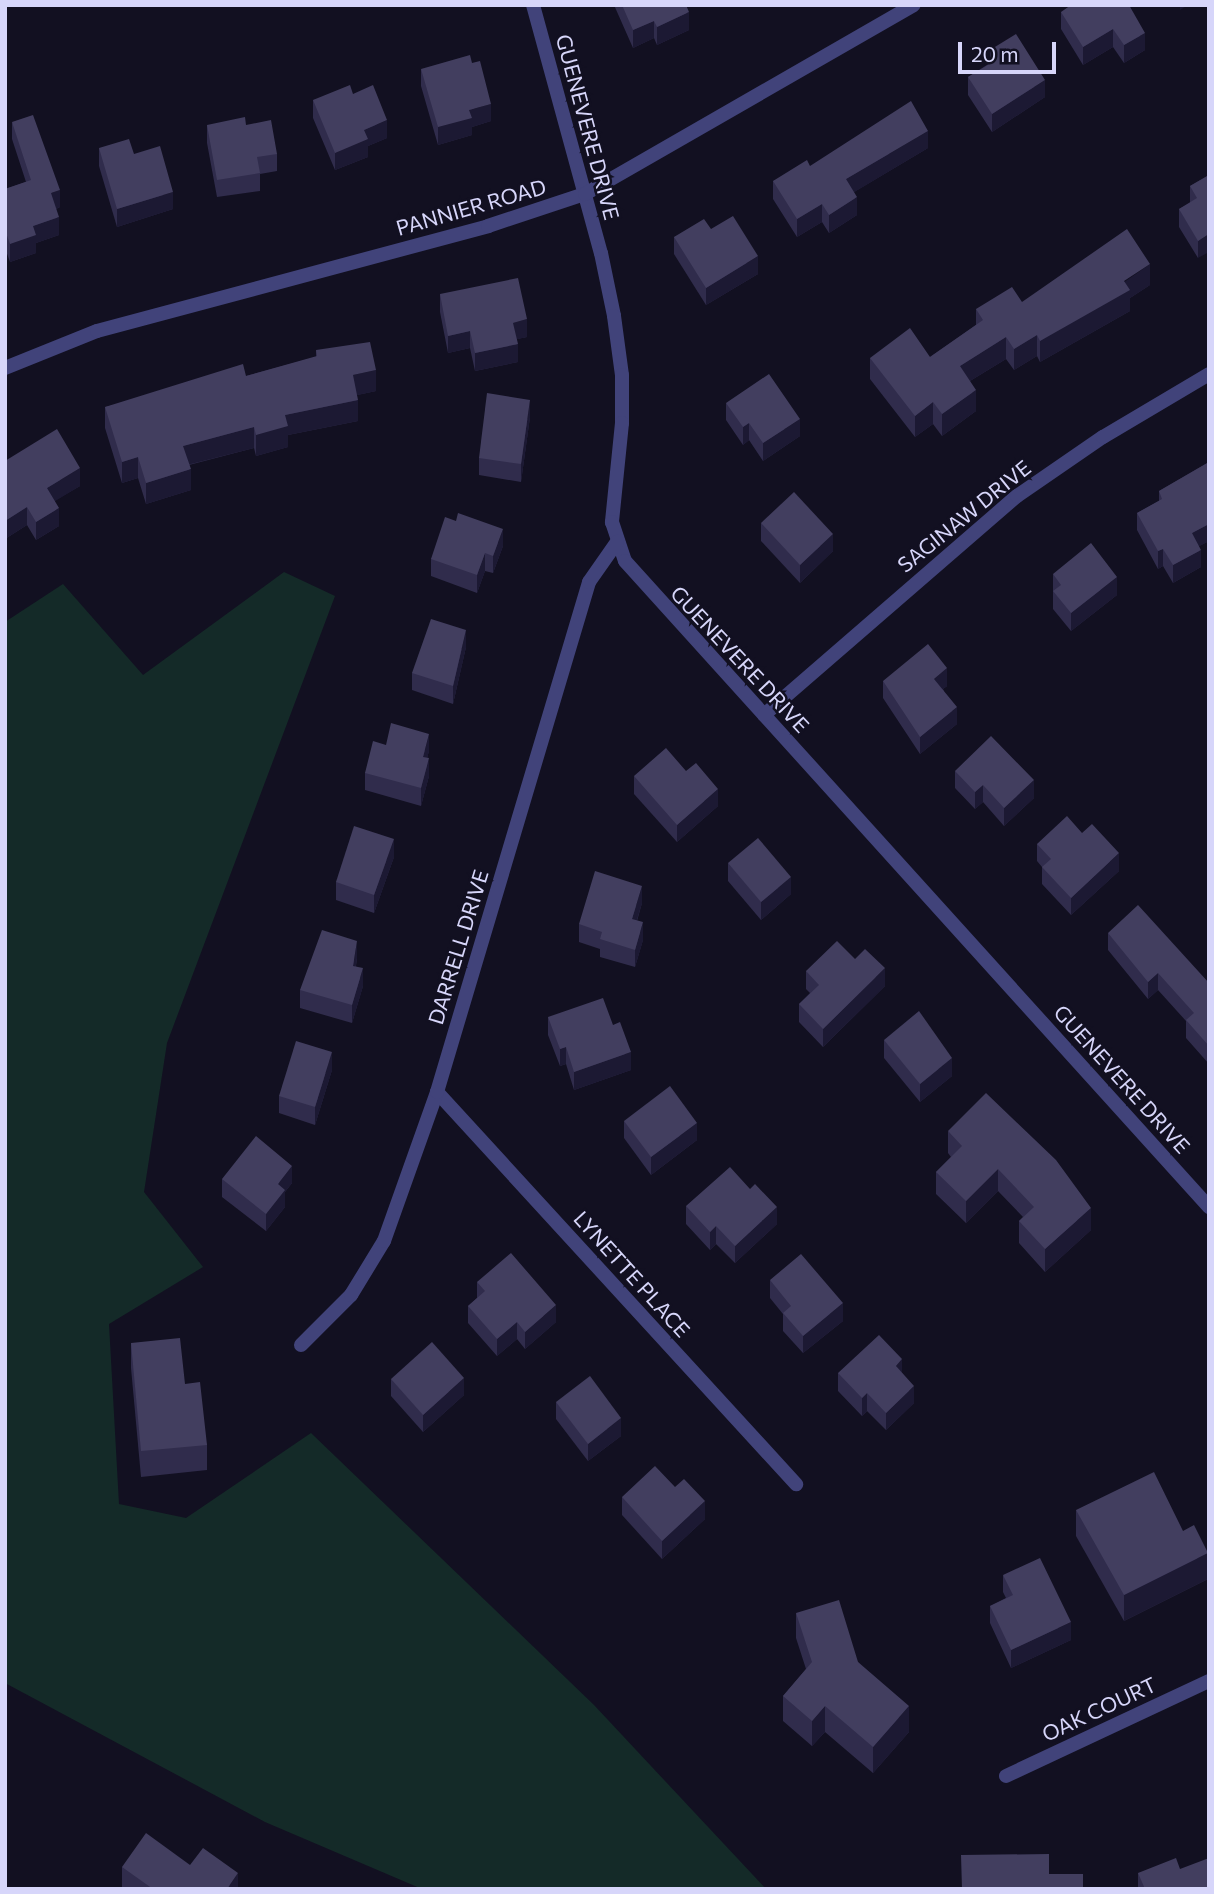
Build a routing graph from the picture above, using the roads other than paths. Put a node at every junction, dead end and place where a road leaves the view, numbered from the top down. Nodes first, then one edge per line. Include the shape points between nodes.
1 (533, 5) edge
2 (914, 5) edge
3 (585, 194) junction
4 (5, 368) edge
5 (1209, 374) edge
6 (617, 542) junction
7 (765, 715) junction
8 (437, 1092) junction
9 (1209, 1207) edge
10 (301, 1345) dead end
11 (796, 1484) dead end
12 (1209, 1681) edge
13 (1006, 1776) dead end

1 - 3 street, GUENEVERE DRIVE
2 - 3 street, PANNIER ROAD
3 - 4 street, PANNIER ROAD via 499,223 97,331
3 - 6 street, GUENEVERE DRIVE via 601,253 622,375 612,502
5 - 7 street, SAGINAW DRIVE via 1102,437 1017,496
6 - 7 street, GUENEVERE DRIVE via 635,577
6 - 8 street, DARRELL DRIVE via 589,582
7 - 9 street, GUENEVERE DRIVE
8 - 10 street, DARRELL DRIVE via 384,1241 351,1295
8 - 11 street, LYNETTE PLACE
12 - 13 street, OAK COURT

